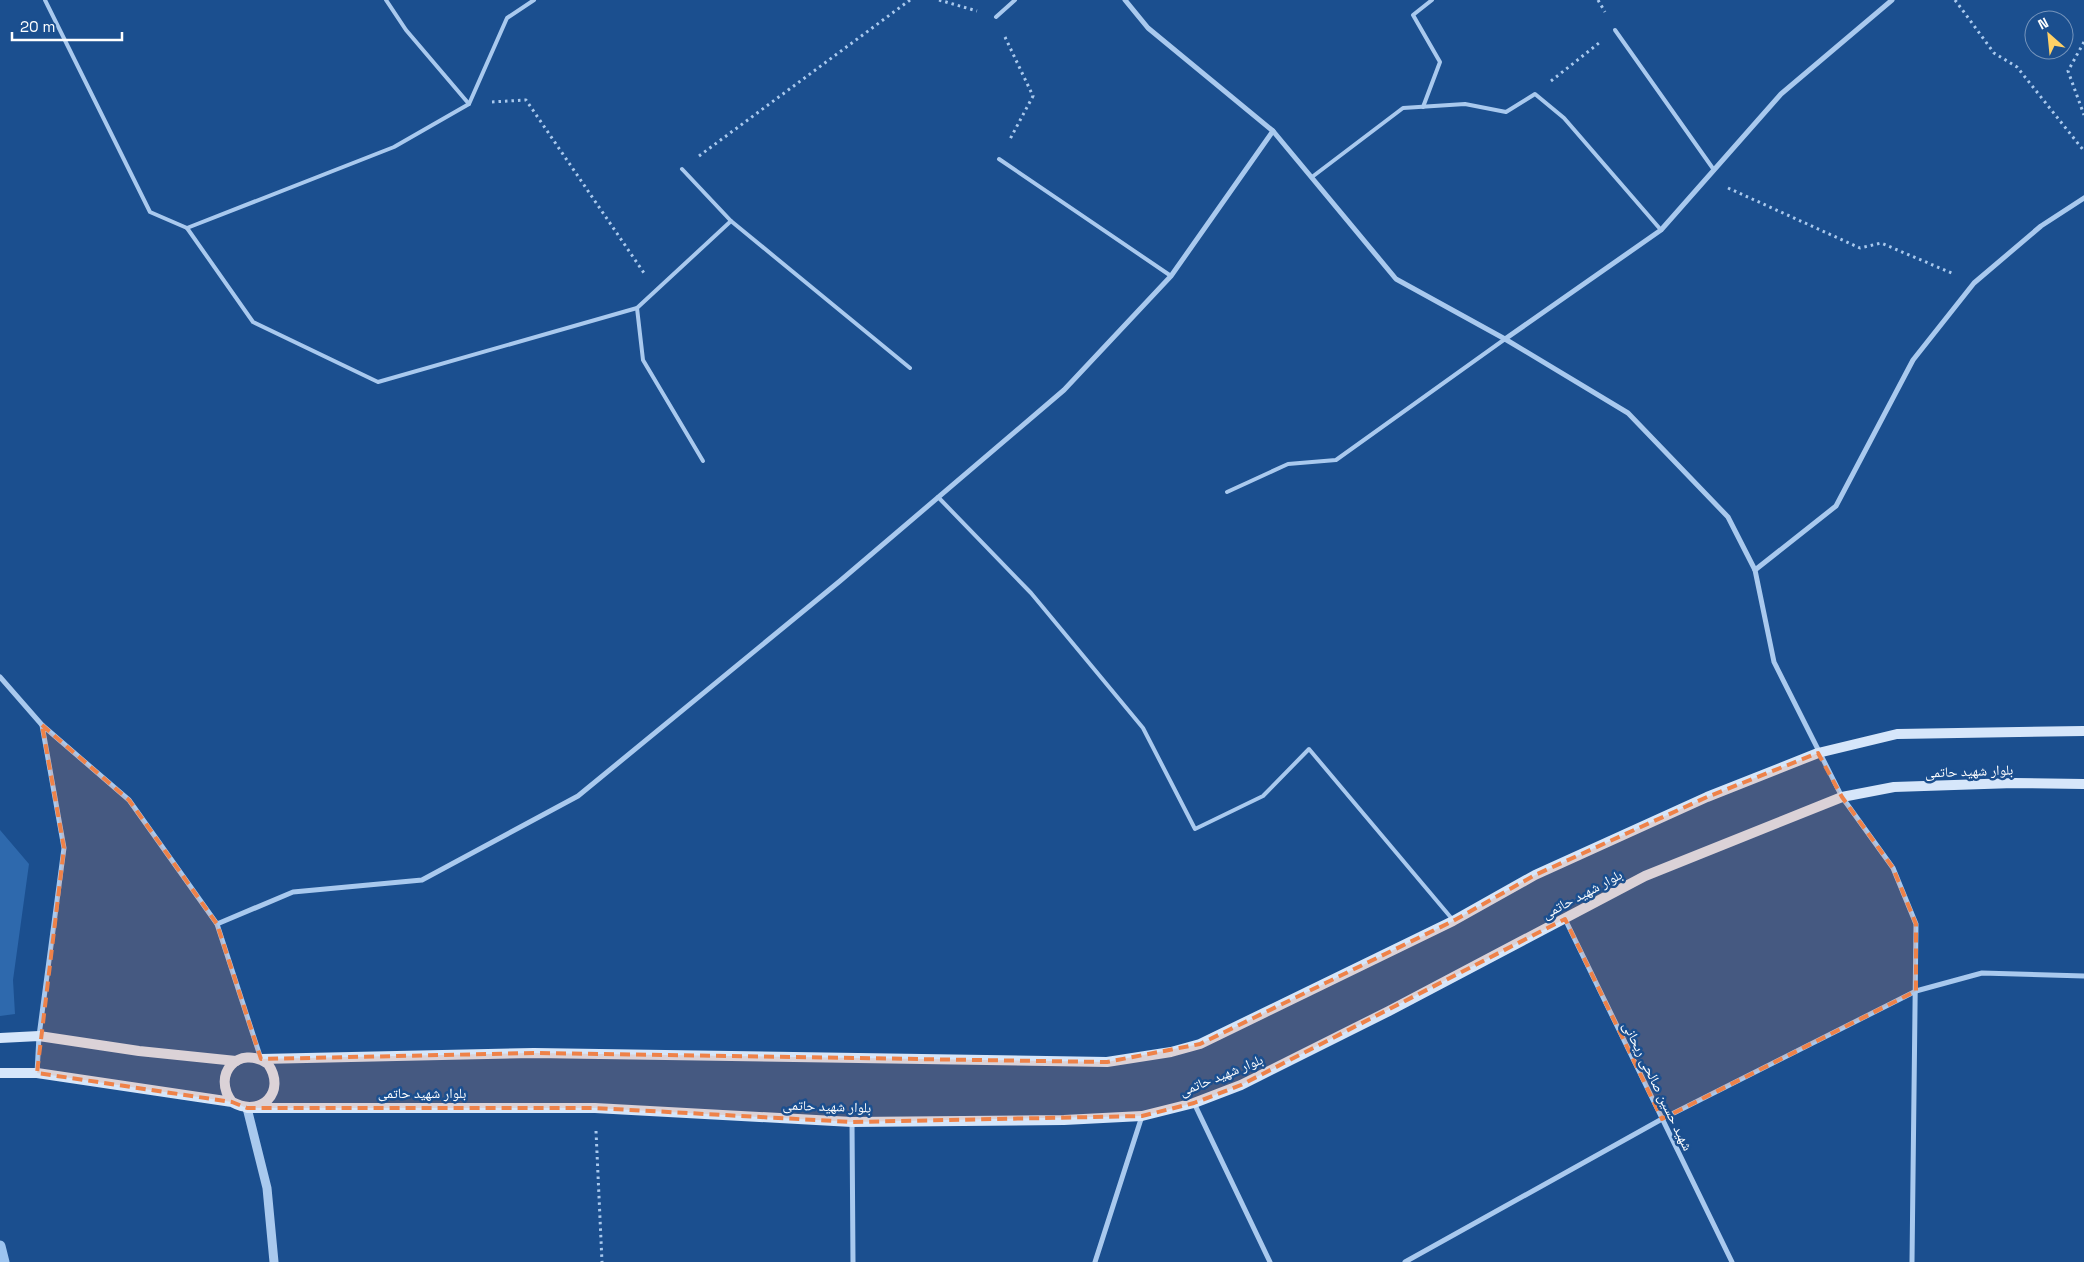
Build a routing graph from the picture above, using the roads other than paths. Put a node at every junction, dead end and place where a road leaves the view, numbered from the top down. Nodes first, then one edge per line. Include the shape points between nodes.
1 (45, 0) edge
2 (386, 0) edge
3 (534, 0) edge
4 (1015, 0) edge
5 (1125, 0) edge
6 (1432, 0) edge
7 (1892, 0) edge
8 (996, 17) road end
9 (1615, 30) road end
10 (469, 104) junction
11 (1423, 107) junction
12 (1273, 131) junction
13 (999, 159) road end
14 (682, 169) road end
15 (1714, 170) junction
16 (1312, 178) junction
17 (2084, 198) edge
18 (731, 221) junction
19 (187, 228) junction
20 (1661, 230) junction
21 (1171, 276) junction
22 (636, 308) junction
23 (1505, 339) junction
24 (910, 368) dead end
25 (703, 461) dead end
26 (1227, 492) dead end
27 (938, 497) junction
28 (1754, 570) junction
29 (0, 677) edge
30 (42, 725) junction
31 (2084, 731) edge
32 (1818, 753) junction
33 (2084, 784) edge
34 (1842, 797) junction
35 (1565, 919) junction
36 (1453, 921) junction
37 (217, 924) junction
38 (2084, 976) edge
39 (1916, 991) junction
40 (39, 1036) junction
41 (0, 1038) edge
42 (261, 1059) junction
43 (236, 1061) junction
44 (37, 1072) junction
45 (0, 1073) edge
46 (232, 1102) junction
47 (1194, 1103) junction
48 (247, 1108) junction
49 (1142, 1116) junction
50 (1662, 1119) junction
51 (852, 1122) junction
52 (274, 1262) edge
53 (853, 1262) edge
54 (1095, 1262) edge
55 (1270, 1262) edge
56 (1405, 1262) edge
57 (1732, 1262) edge
58 (1912, 1262) edge

1 - 19 lane via 150,212
2 - 10 lane via 406,30
3 - 10 lane via 507,18
4 - 8 lane
5 - 12 street via 1148,28
6 - 11 lane via 1413,15 1440,62
7 - 15 street via 1781,94
9 - 15 lane
10 - 19 lane via 394,147
11 - 16 lane via 1403,108
11 - 20 lane via 1465,104 1506,112 1535,94 1564,118
12 - 16 street
12 - 21 street
13 - 21 lane
14 - 18 lane
15 - 20 street
16 - 23 street via 1396,279
17 - 28 street via 2041,226 1974,282 1913,360 1836,506
18 - 22 lane
18 - 24 lane
19 - 22 lane via 253,322 378,382
20 - 23 street
21 - 27 street via 1064,390
22 - 25 lane via 643,360
23 - 26 lane via 1336,460 1288,464
23 - 28 street via 1628,414 1728,517
27 - 36 lane via 1031,593 1143,728 1195,829 1263,796 1309,749
27 - 37 street via 578,796 422,880 293,892
28 - 32 street via 1774,662
29 - 30 street
30 - 37 street via 129,800
30 - 40 street via 64,848
31 - 32 main road via 1897,734
32 - 34 street
32 - 36 main road via 1707,797 1535,875
33 - 34 main road, بلوار شهید حاتمی via 1894,787
34 - 35 main road, بلوار شهید حاتمی via 1645,876
34 - 39 street via 1893,868 1916,924
35 - 47 main road, بلوار شهید حاتمی via 1380,1016 1241,1084
35 - 50 street, شهید حسین صالحی ریحانی
36 - 42 main road via 1200,1044 1107,1062 534,1053
37 - 42 street
38 - 39 street via 1982,973
39 - 50 street
39 - 58 street
40 - 41 main road
40 - 43 main road
40 - 44 street
42 - 43 main road via 252,1057
42 - 48 main road via 273,1072 274,1088 265,1103
43 - 46 main road via 224,1081
44 - 45 main road
44 - 46 main road
46 - 48 main road
47 - 49 main road, بلوار شهید حاتمی
47 - 55 street
48 - 51 main road, بلوار شهید حاتمی via 595,1108
48 - 52 street via 267,1188
49 - 51 main road, بلوار شهید حاتمی
49 - 54 street
50 - 56 street
50 - 57 street, شهید حسین صالحی ریحانی
51 - 53 street

